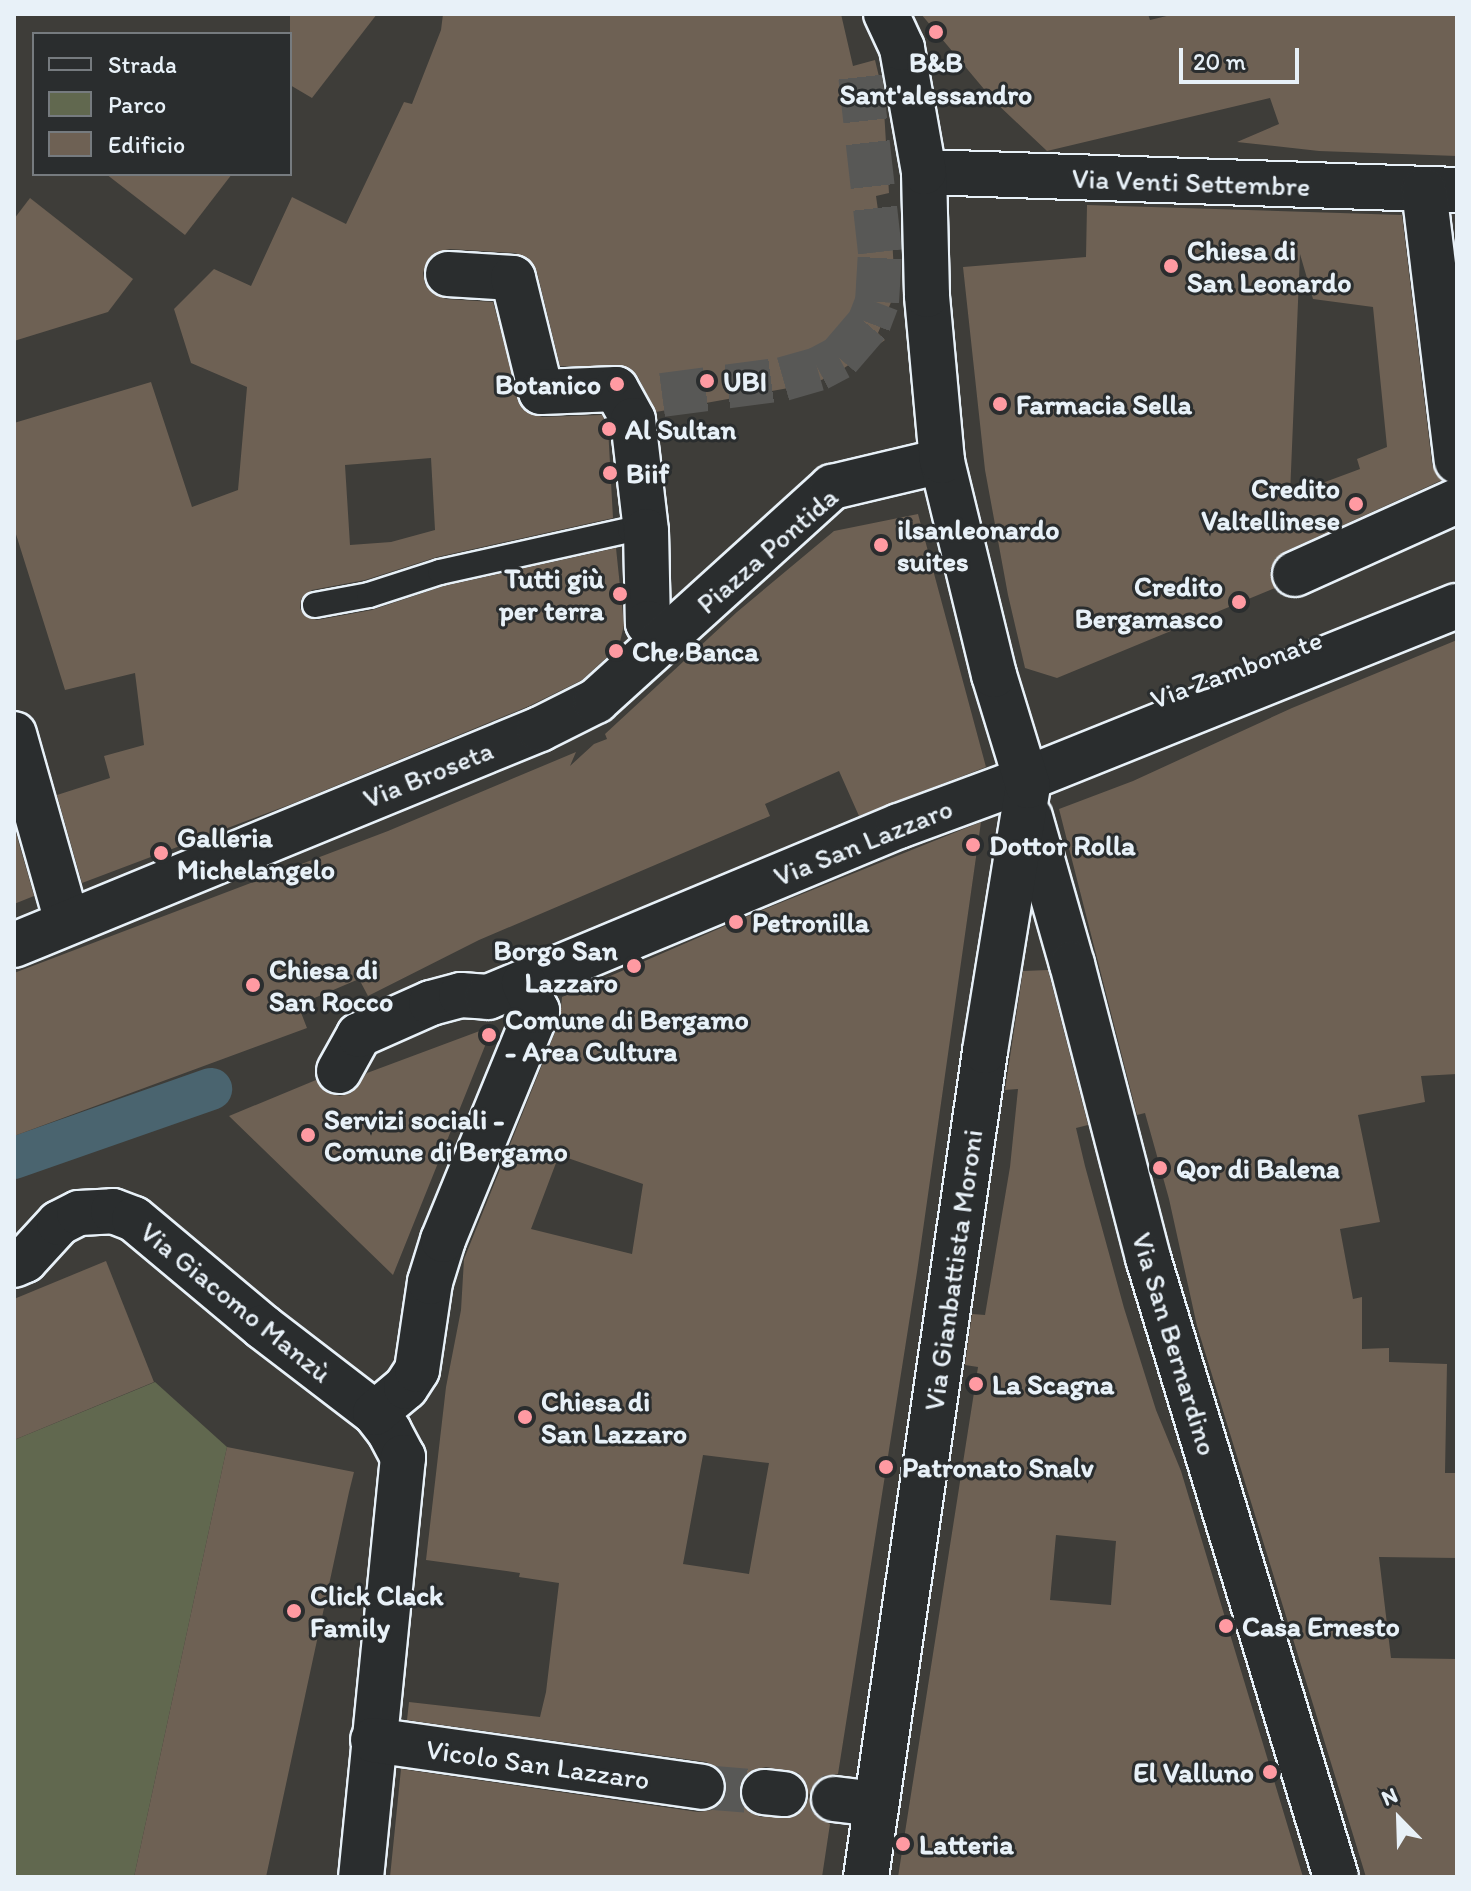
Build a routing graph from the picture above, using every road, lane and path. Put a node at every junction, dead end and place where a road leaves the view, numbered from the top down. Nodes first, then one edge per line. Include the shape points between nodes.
1 (886, 14) edge
2 (924, 172) junction
3 (1440, 190) edge
4 (448, 274) dead end
5 (942, 461) junction
6 (1457, 461) edge
7 (1457, 501) edge
8 (638, 530) junction
9 (1295, 574) dead end
10 (1457, 588) edge
11 (315, 605) dead end
12 (1457, 606) edge
13 (657, 646) junction
14 (14, 734) edge
15 (1022, 778) junction
16 (67, 921) junction
17 (14, 945) edge
18 (524, 983) junction
19 (339, 1071) dead end
20 (14, 1265) edge
21 (375, 1413) junction
22 (373, 1740) junction
23 (702, 1787) tunnel mouth
24 (361, 1877) edge
25 (866, 1877) edge
26 (1336, 1877) edge

1 - 2 street via 902,48
2 - 3 street, Via Venti Settembre
2 - 5 street
3 - 6 street
4 - 8 street via 513,278 541,392 616,389 633,420
5 - 13 street, Piazza Pontida via 832,487
5 - 15 street, Via San Bernardino
7 - 9 street
8 - 11 lane
8 - 13 street via 648,623
10 - 15 street, Via Zambonate
12 - 15 street, Via Zambonate
13 - 16 street, Via Broseta via 596,701 540,729
14 - 16 street
15 - 18 street, Via San Lazzaro
15 - 25 street, Via Gianbattista Moroni via 985,1051 855,1802
15 - 26 street, Via San Bernardino via 1148,1258
16 - 17 street, Via Broseta
18 - 19 street, Via San Lazzaro via 488,997 461,995 431,1003 359,1035
18 - 21 street via 537,1011 443,1240 430,1282 417,1370 406,1387
20 - 21 street, Via Giacomo Manzù via 59,1223 79,1213 113,1211 134,1219
21 - 22 street via 403,1457
22 - 23 street, Vicolo San Lazzaro
22 - 24 street

